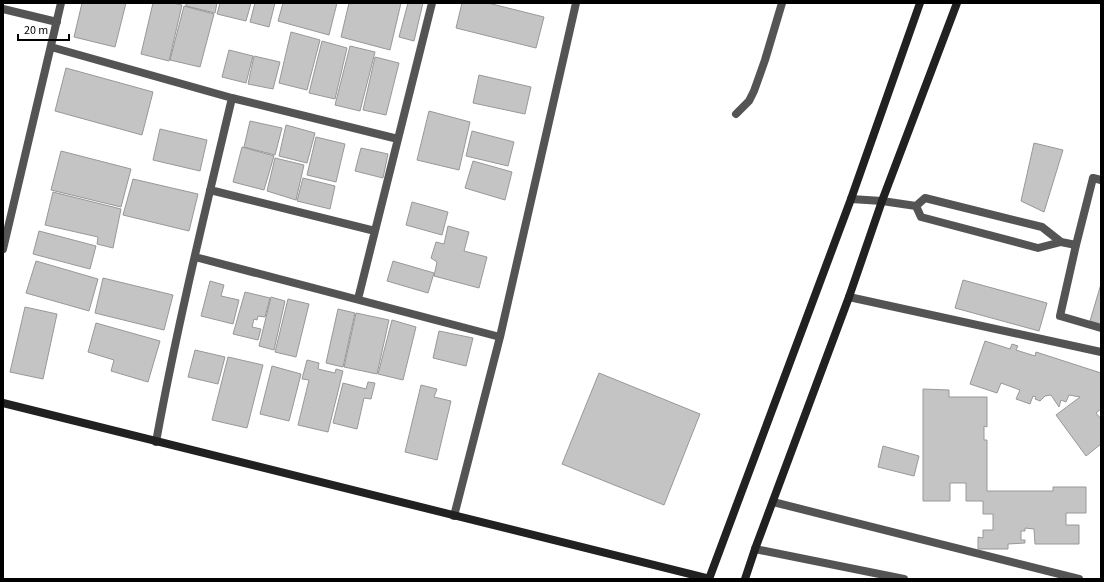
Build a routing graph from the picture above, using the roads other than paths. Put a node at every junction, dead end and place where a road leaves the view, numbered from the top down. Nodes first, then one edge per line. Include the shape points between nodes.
1 (61, 3) edge
2 (432, 3) edge
3 (576, 3) edge
4 (782, 3) edge
5 (920, 3) edge
6 (957, 3) edge
7 (3, 9) edge
8 (57, 22) junction
9 (51, 47) junction
10 (232, 98) junction
11 (736, 114) dead end
12 (398, 139) junction
13 (1101, 180) edge
14 (210, 190) junction
15 (851, 199) junction
16 (882, 201) junction
17 (916, 206) junction
18 (7, 217) edge
19 (375, 231) junction
20 (1061, 242) junction
21 (1076, 245) junction
22 (3, 249) edge
23 (195, 257) junction
24 (849, 297) junction
25 (358, 299) junction
26 (1101, 328) edge
27 (500, 337) junction
28 (1101, 352) edge
29 (3, 403) edge
30 (156, 442) junction
31 (773, 502) junction
32 (454, 516) junction
33 (755, 549) junction
34 (709, 579) edge
35 (745, 579) edge
36 (904, 579) edge
37 (1079, 579) edge

1 - 8 street
2 - 12 street
3 - 27 street
4 - 11 street via 752,96
5 - 15 street
6 - 16 street
7 - 8 street
8 - 9 street
9 - 10 street
9 - 18 street
10 - 12 street
10 - 14 street
12 - 19 street
13 - 21 street via 1093,178
14 - 19 street
14 - 23 street
15 - 16 street
15 - 34 street
16 - 17 street
16 - 24 street
17 - 20 street via 925,198 1042,227
17 - 20 street via 921,217 1038,248
18 - 22 street
19 - 25 street
20 - 21 street
21 - 26 street via 1060,316
23 - 25 street
23 - 30 street
24 - 28 street
24 - 31 street
25 - 27 street
27 - 32 street
29 - 30 street
30 - 32 street
31 - 33 street
31 - 37 street
32 - 34 street
33 - 35 street
33 - 36 street

